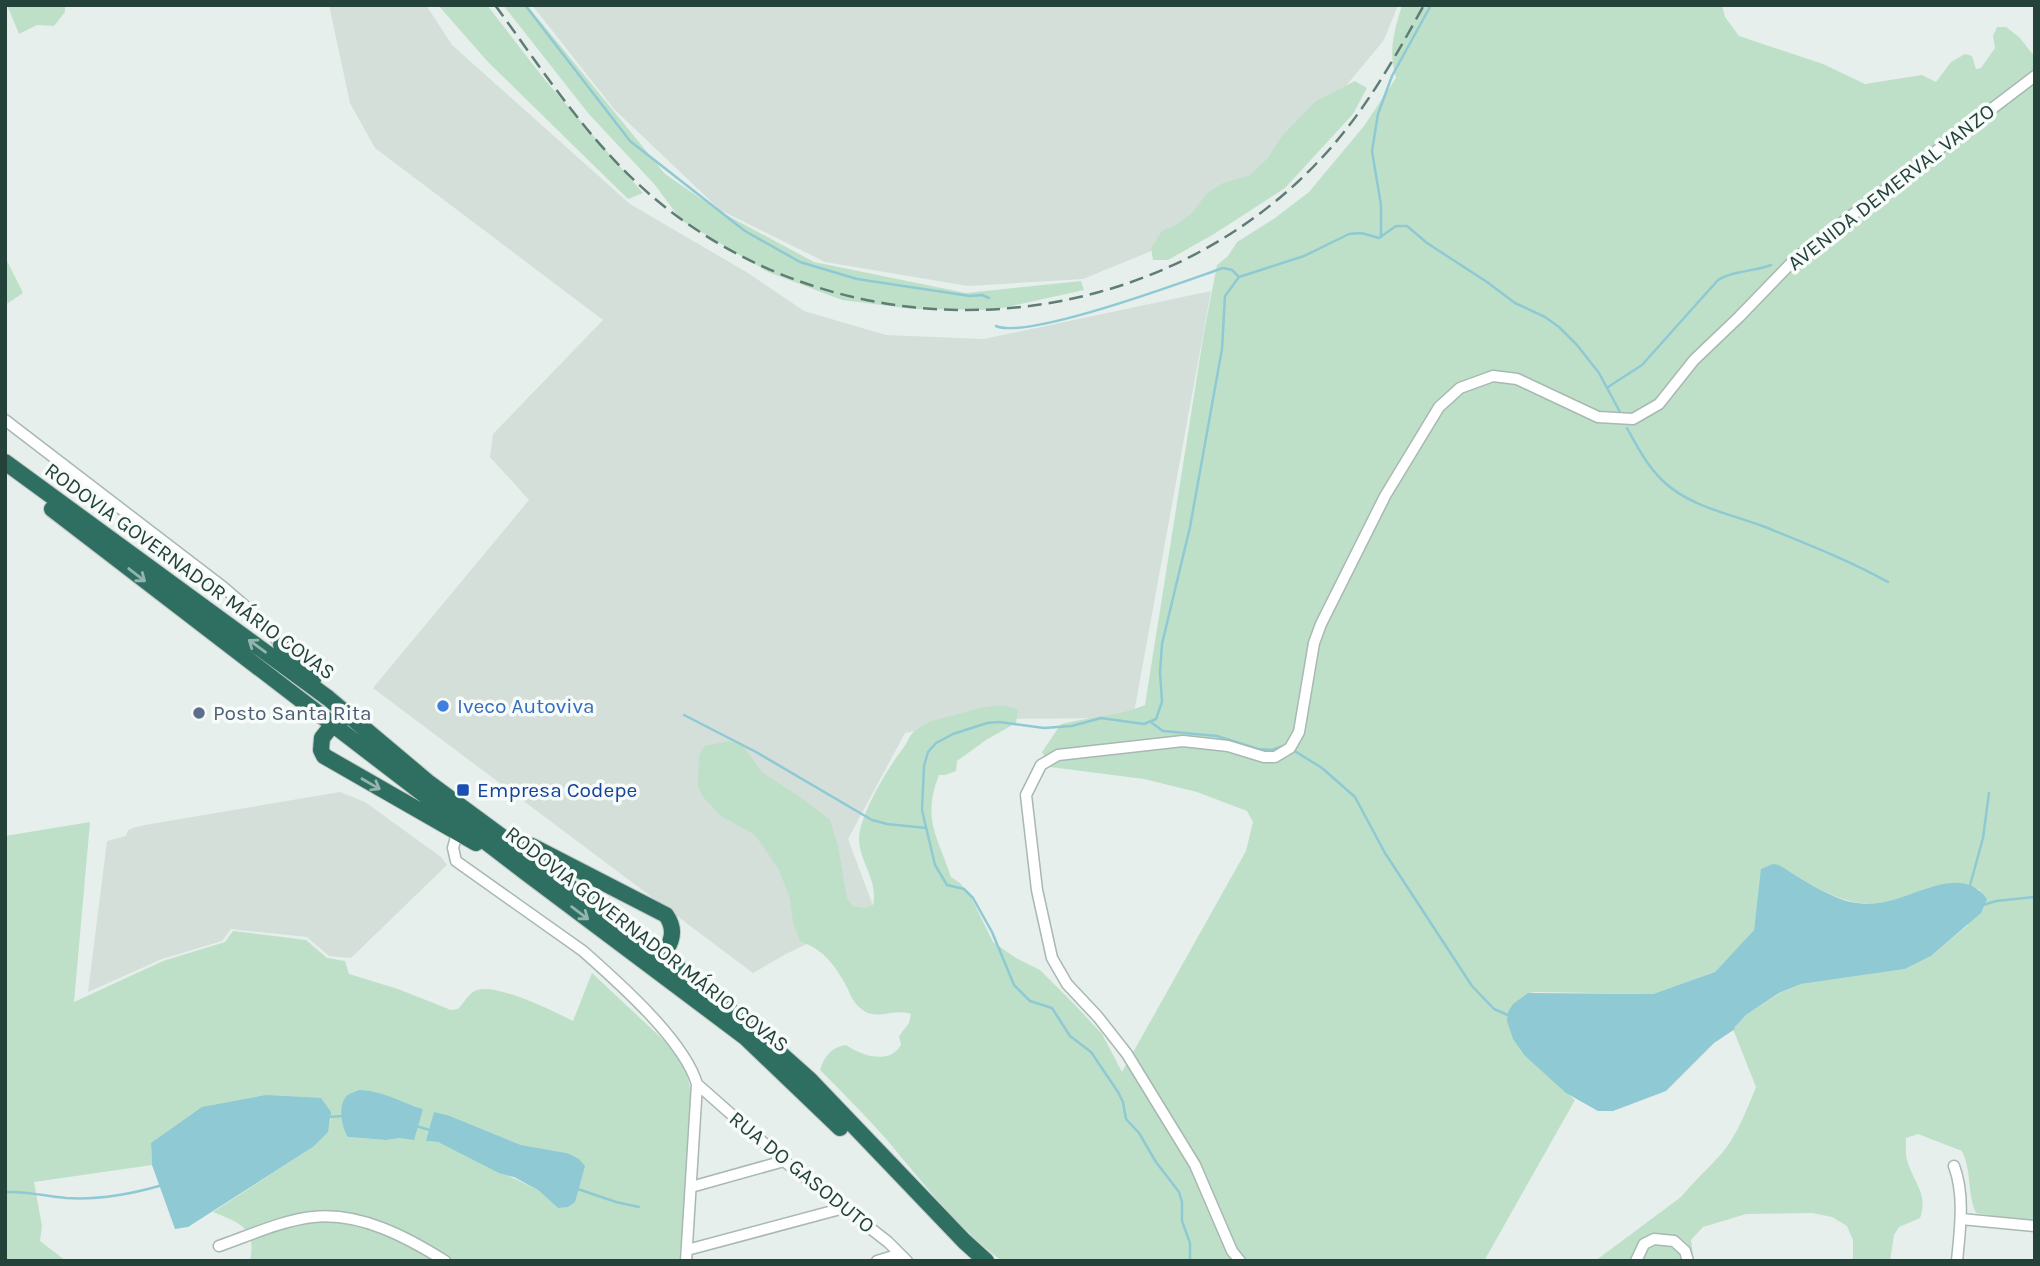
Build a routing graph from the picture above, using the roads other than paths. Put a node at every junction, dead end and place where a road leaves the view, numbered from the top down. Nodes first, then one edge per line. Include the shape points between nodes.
1 (2035, 76) edge
2 (5, 420) edge
3 (5, 462) edge
4 (5, 474) edge
5 (280, 653) junction
6 (332, 724) junction
7 (369, 733) junction
8 (457, 833) junction
9 (497, 842) junction
10 (662, 955) junction
11 (639, 958) junction
12 (697, 1084) junction
13 (784, 1161) junction
14 (1954, 1166) dead end
15 (691, 1187) junction
16 (844, 1208) junction
17 (1961, 1219) junction
18 (2035, 1226) edge
19 (219, 1246) dead end
20 (686, 1256) edge
21 (903, 1257) edge
22 (445, 1261) edge
23 (877, 1261) edge
24 (973, 1261) edge
25 (986, 1261) edge
26 (1240, 1261) edge
27 (1636, 1261) edge
28 (1688, 1261) edge
29 (1957, 1261) edge

1 - 26 street, AVENIDA DEMERVAL VANZO via 1797,257 1694,359 1659,404 1633,419 1598,417 1517,379 1493,376 1460,388 1440,407 1385,496 1321,624 1299,732 1290,748 1275,757 1264,757 1228,746 1183,741 1058,755 1041,765 1026,795 1037,890 1055,964 1127,1054 1195,1165
2 - 5 street via 223,587 265,625
5 -> 3 highway, RODOVIA GOVERNADOR MÁRIO COVAS
4 -> 6 highway, RODOVIA GOVERNADOR MÁRIO COVAS
5 - 7 highway, RODOVIA GOVERNADOR MÁRIO COVAS
6 - 7 highway via 345,723
6 -> 8 highway via 322,738 324,756
6 - 9 highway, RODOVIA GOVERNADOR MÁRIO COVAS
7 - 9 highway, RODOVIA GOVERNADOR MÁRIO COVAS
8 - 9 highway via 478,844
8 - 12 street via 456,861 602,967 663,1030 690,1065
9 - 10 highway, RODOVIA GOVERNADOR MÁRIO COVAS
9 - 10 highway via 532,846 658,909 672,923 673,934
9 -> 11 highway, RODOVIA GOVERNADOR MÁRIO COVAS
10 - 11 highway
10 - 25 highway, RODOVIA GOVERNADOR MÁRIO COVAS via 810,1080
11 - 24 highway, RODOVIA GOVERNADOR MÁRIO COVAS via 746,1037
12 - 13 street, RUA DO GASODUTO
12 - 15 street
13 - 15 street
13 - 16 street, RUA DO GASODUTO
14 - 17 street
15 - 20 street
16 - 20 street
16 - 21 street, RUA DO GASODUTO
17 - 18 street
17 - 29 street
19 - 22 street via 295,1221 333,1217 394,1232
21 - 23 street
27 - 28 street via 1644,1244 1654,1239 1674,1241

